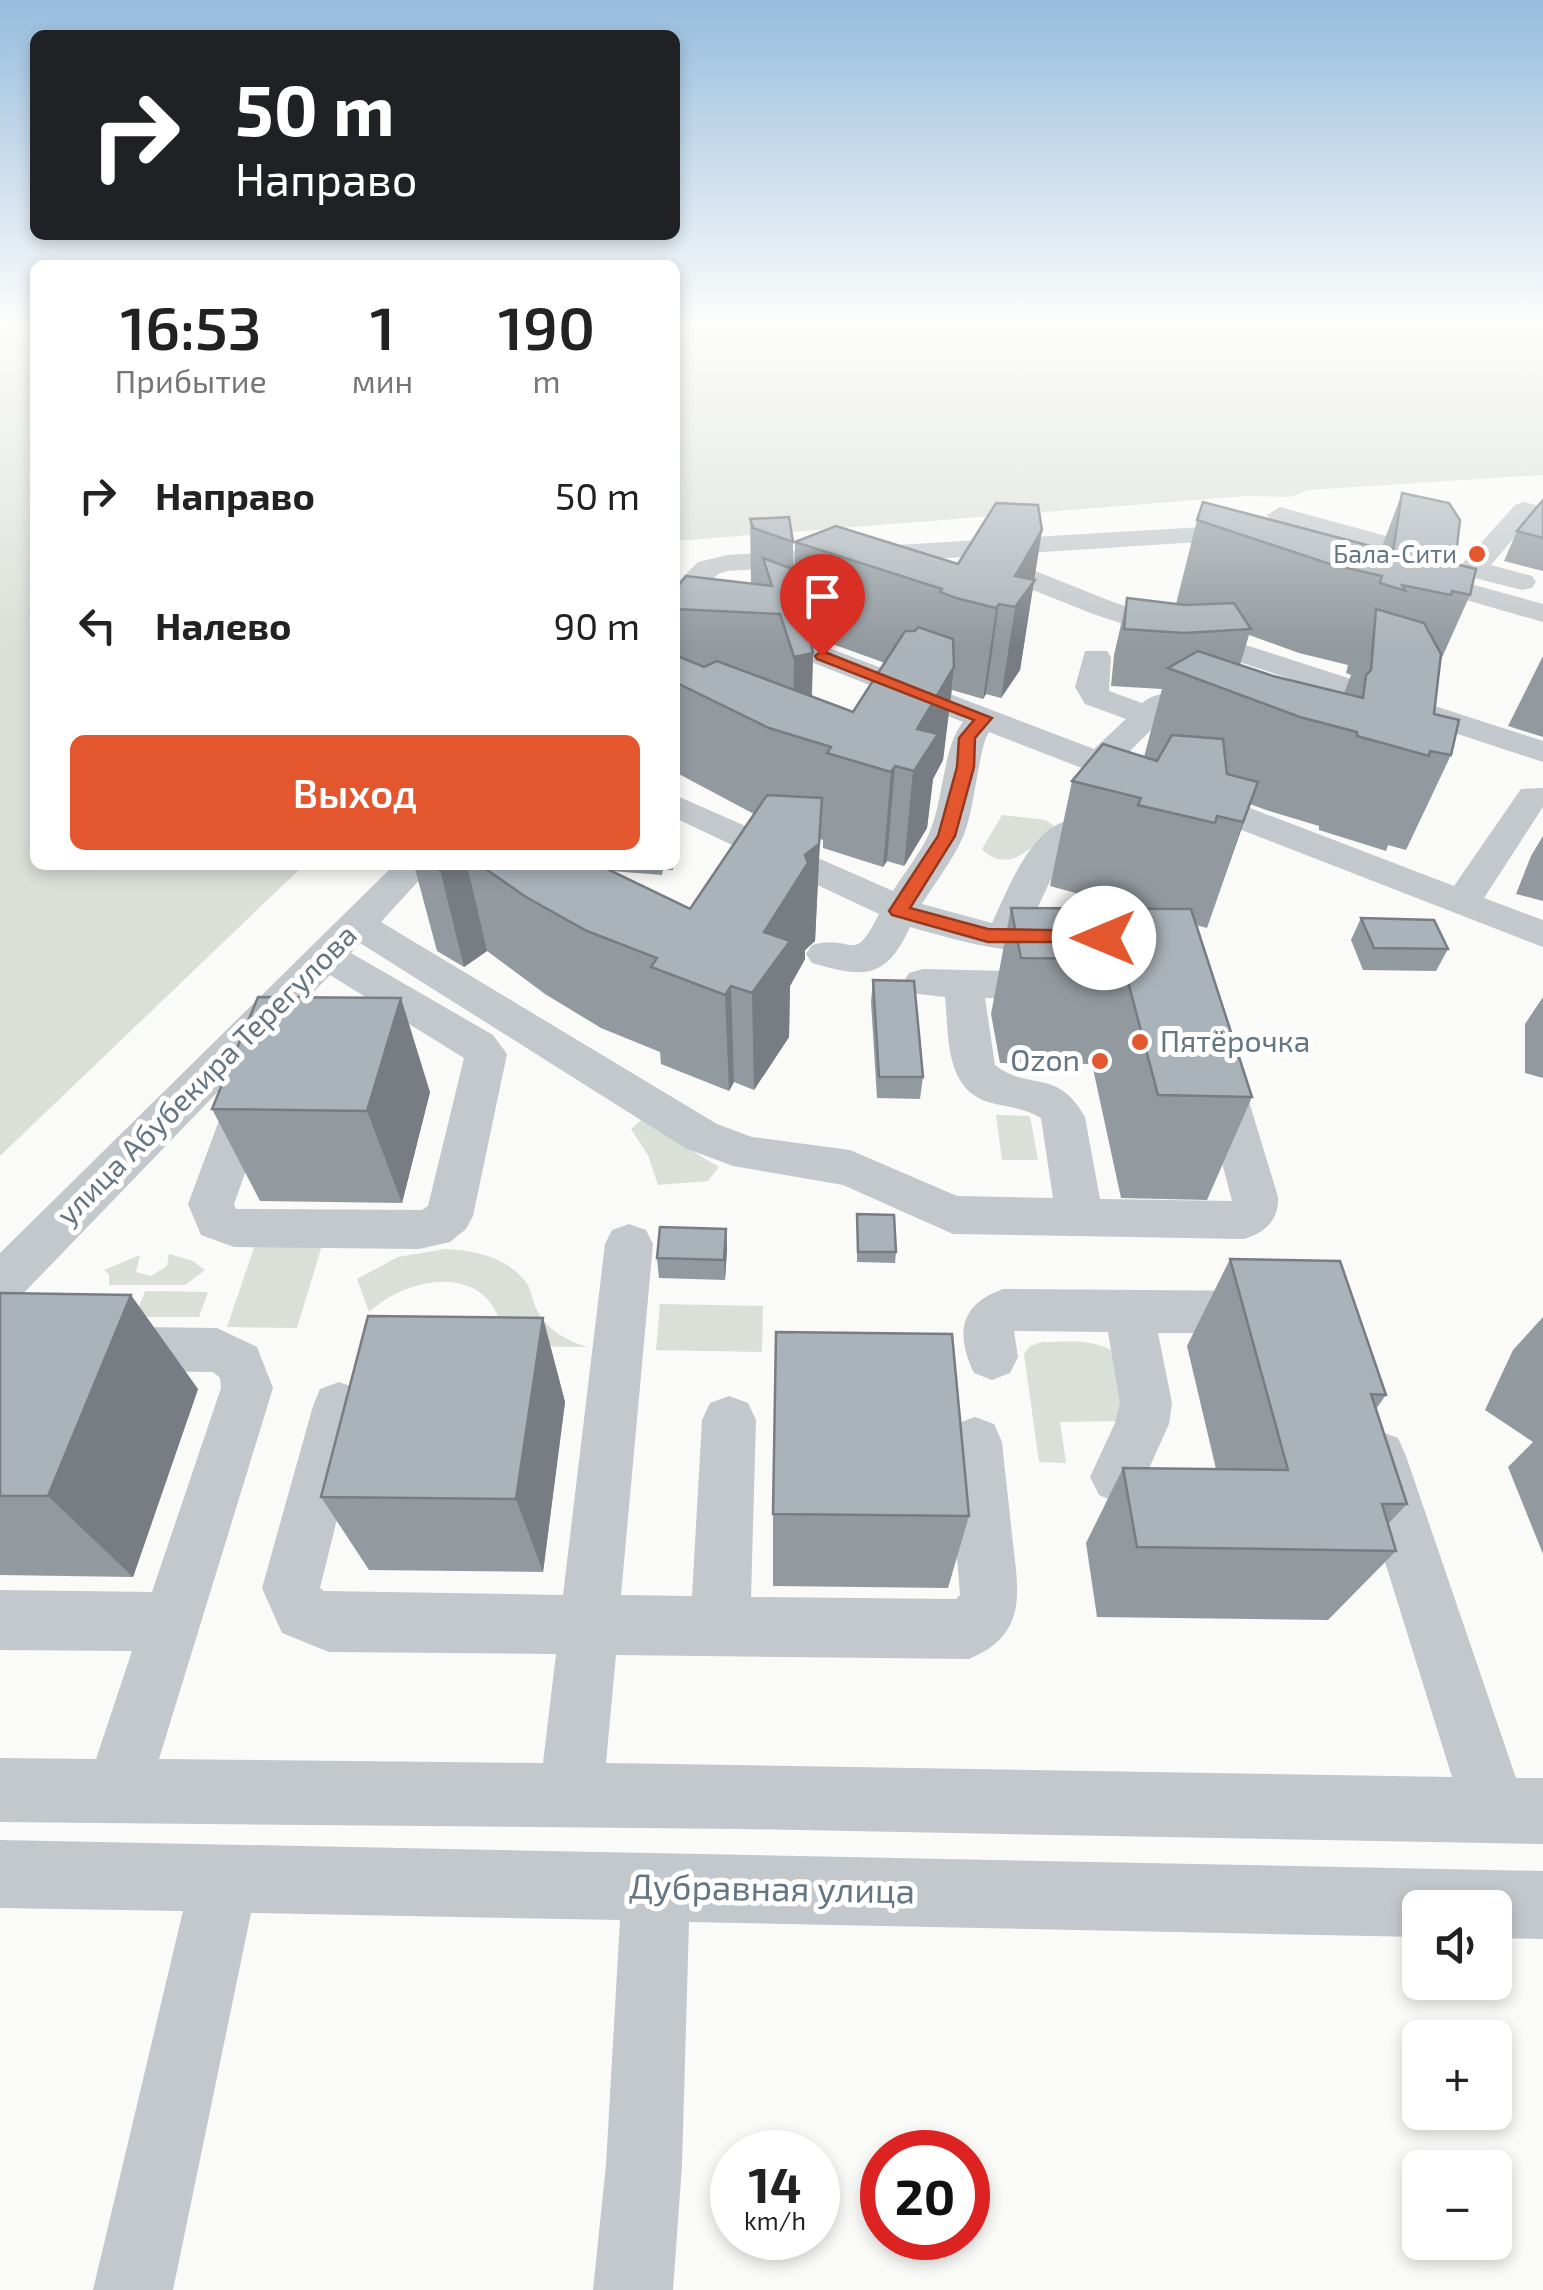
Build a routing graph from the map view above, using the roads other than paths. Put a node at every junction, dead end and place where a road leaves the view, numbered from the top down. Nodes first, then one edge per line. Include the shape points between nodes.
1 (1543, 514) edge
2 (1270, 524) junction
3 (956, 549) junction
4 (1474, 568) junction
5 (1543, 588) edge
6 (680, 597) edge
7 (1543, 613) edge
8 (680, 614) edge
9 (1096, 657) dead end
10 (1242, 704) edge
11 (1430, 715) junction
12 (1146, 717) junction
13 (984, 718) junction
14 (1427, 748) edge
15 (1237, 750) edge
16 (1543, 752) edge
17 (1099, 762) junction
18 (1533, 796) dead end
19 (680, 808) edge
20 (1527, 832) edge
21 (1122, 840) edge
22 (412, 870) edge
23 (1462, 903) junction
24 (899, 911) junction
25 (1543, 934) edge
26 (1005, 937) junction
27 (374, 938) junction
28 (1100, 938) edge
29 (826, 954) dead end
30 (1095, 986) edge
31 (1209, 1034) edge
32 (230, 1052) junction
33 (1080, 1219) junction
34 (630, 1244) dead end
35 (0, 1285) edge
36 (1129, 1311) junction
37 (1313, 1316) edge
38 (992, 1357) dead end
39 (0, 1382) edge
40 (339, 1406) dead end
41 (1364, 1409) edge
42 (728, 1420) dead end
43 (975, 1442) dead end
44 (1118, 1477) dead end
45 (0, 1620) edge
46 (172, 1622) junction
47 (589, 1626) junction
48 (720, 1628) junction
49 (0, 1790) edge
50 (118, 1791) junction
51 (571, 1796) junction
52 (1519, 1811) edge
53 (0, 1874) edge
54 (225, 1877) junction
55 (656, 1887) junction
56 (1543, 1904) edge
57 (133, 2290) edge
58 (633, 2290) edge

1 - 4 street via 1524,510
2 - 3 street
2 - 4 street via 1333,530
2 - 7 street
3 - 6 street via 721,564 708,568
3 - 11 street via 1103,608
4 - 5 street
8 - 13 street via 721,616
9 - 12 street via 1093,694
10 - 12 street via 1172,700
11 - 14 street
11 - 16 street
12 - 15 street
12 - 17 street
13 - 17 street
13 - 24 street via 967,738 966,767 946,836
17 - 23 street
18 - 20 street
19 - 24 street
20 - 23 street
21 - 26 street via 1069,832 1042,858
22 - 27 street, улица Абубекира Терегулова
23 - 25 street
24 - 26 street
24 - 29 street via 876,956
26 - 28 street
27 - 32 street, улица Абубекира Терегулова
27 - 32 street via 486,1054 450,1216 419,1230 234,1228 218,1222 212,1204 260,1073 252,1061
27 - 33 street via 722,1145 850,1168 954,1215
30 - 33 street via 943,983 975,1072 995,1088 1048,1100 1063,1117
31 - 33 street via 1255,1197 1252,1215 1232,1223
32 - 35 street, улица Абубекира Терегулова
34 - 47 street
36 - 37 street
36 - 38 street via 1003,1310 988,1325
36 - 44 street via 1146,1403
39 - 46 street via 63,1348 217,1350 242,1364 247,1388
40 - 47 street via 291,1588 304,1615 329,1622
41 - 52 street
42 - 48 street
43 - 48 street via 990,1598 979,1622 954,1631
45 - 46 street
46 - 50 street
47 - 48 street
47 - 51 street
49 - 50 street
50 - 51 street
51 - 52 street
53 - 54 street, Дубравная улица
54 - 55 street, Дубравная улица
54 - 57 street
55 - 56 street, Дубравная улица
55 - 58 street

